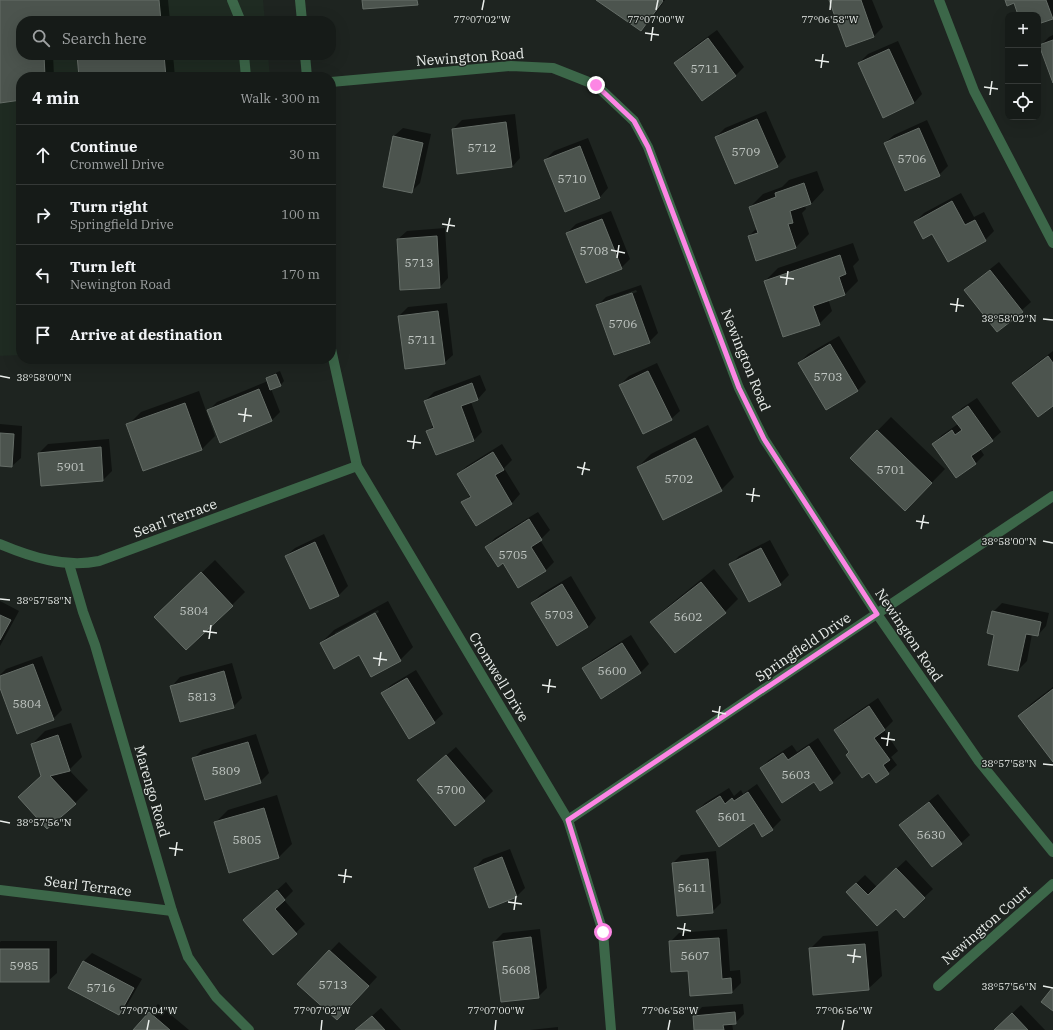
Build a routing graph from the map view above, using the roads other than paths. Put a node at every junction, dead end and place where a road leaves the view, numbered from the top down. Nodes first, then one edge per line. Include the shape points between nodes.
1 (232, 0) edge
2 (300, 0) edge
3 (940, 0) edge
4 (240, 16) edge
5 (302, 16) edge
6 (244, 60) edge
7 (305, 60) edge
8 (246, 72) edge
9 (307, 72) edge
10 (336, 82) edge
11 (1053, 243) edge
12 (334, 364) edge
13 (357, 466) junction
14 (1053, 496) edge
15 (0, 544) edge
16 (69, 564) junction
17 (877, 614) junction
18 (568, 820) junction
19 (1053, 852) edge
20 (1053, 884) edge
21 (0, 890) edge
22 (172, 911) junction
23 (938, 986) dead end
24 (249, 1030) edge
25 (611, 1030) edge

1 - 4 street
2 - 5 street
3 - 11 street via 974,90
6 - 8 street
7 - 9 street
10 - 17 street, Newington Road via 511,66 553,68 596,85 634,121 648,147 739,388 764,439
12 - 13 street, Cromwell Drive
13 - 16 street, Searl Terrace via 99,562
13 - 18 street, Cromwell Drive
14 - 17 street, Springfield Drive
15 - 16 street, Searl Terrace via 40,559
16 - 22 street, Marengo Road
17 - 18 street, Springfield Drive
17 - 19 street, Newington Road via 978,760
18 - 25 street, Cromwell Drive via 603,932
20 - 23 street, Newington Court
21 - 22 street, Searl Terrace
22 - 24 street, Marengo Road via 188,957 216,997

